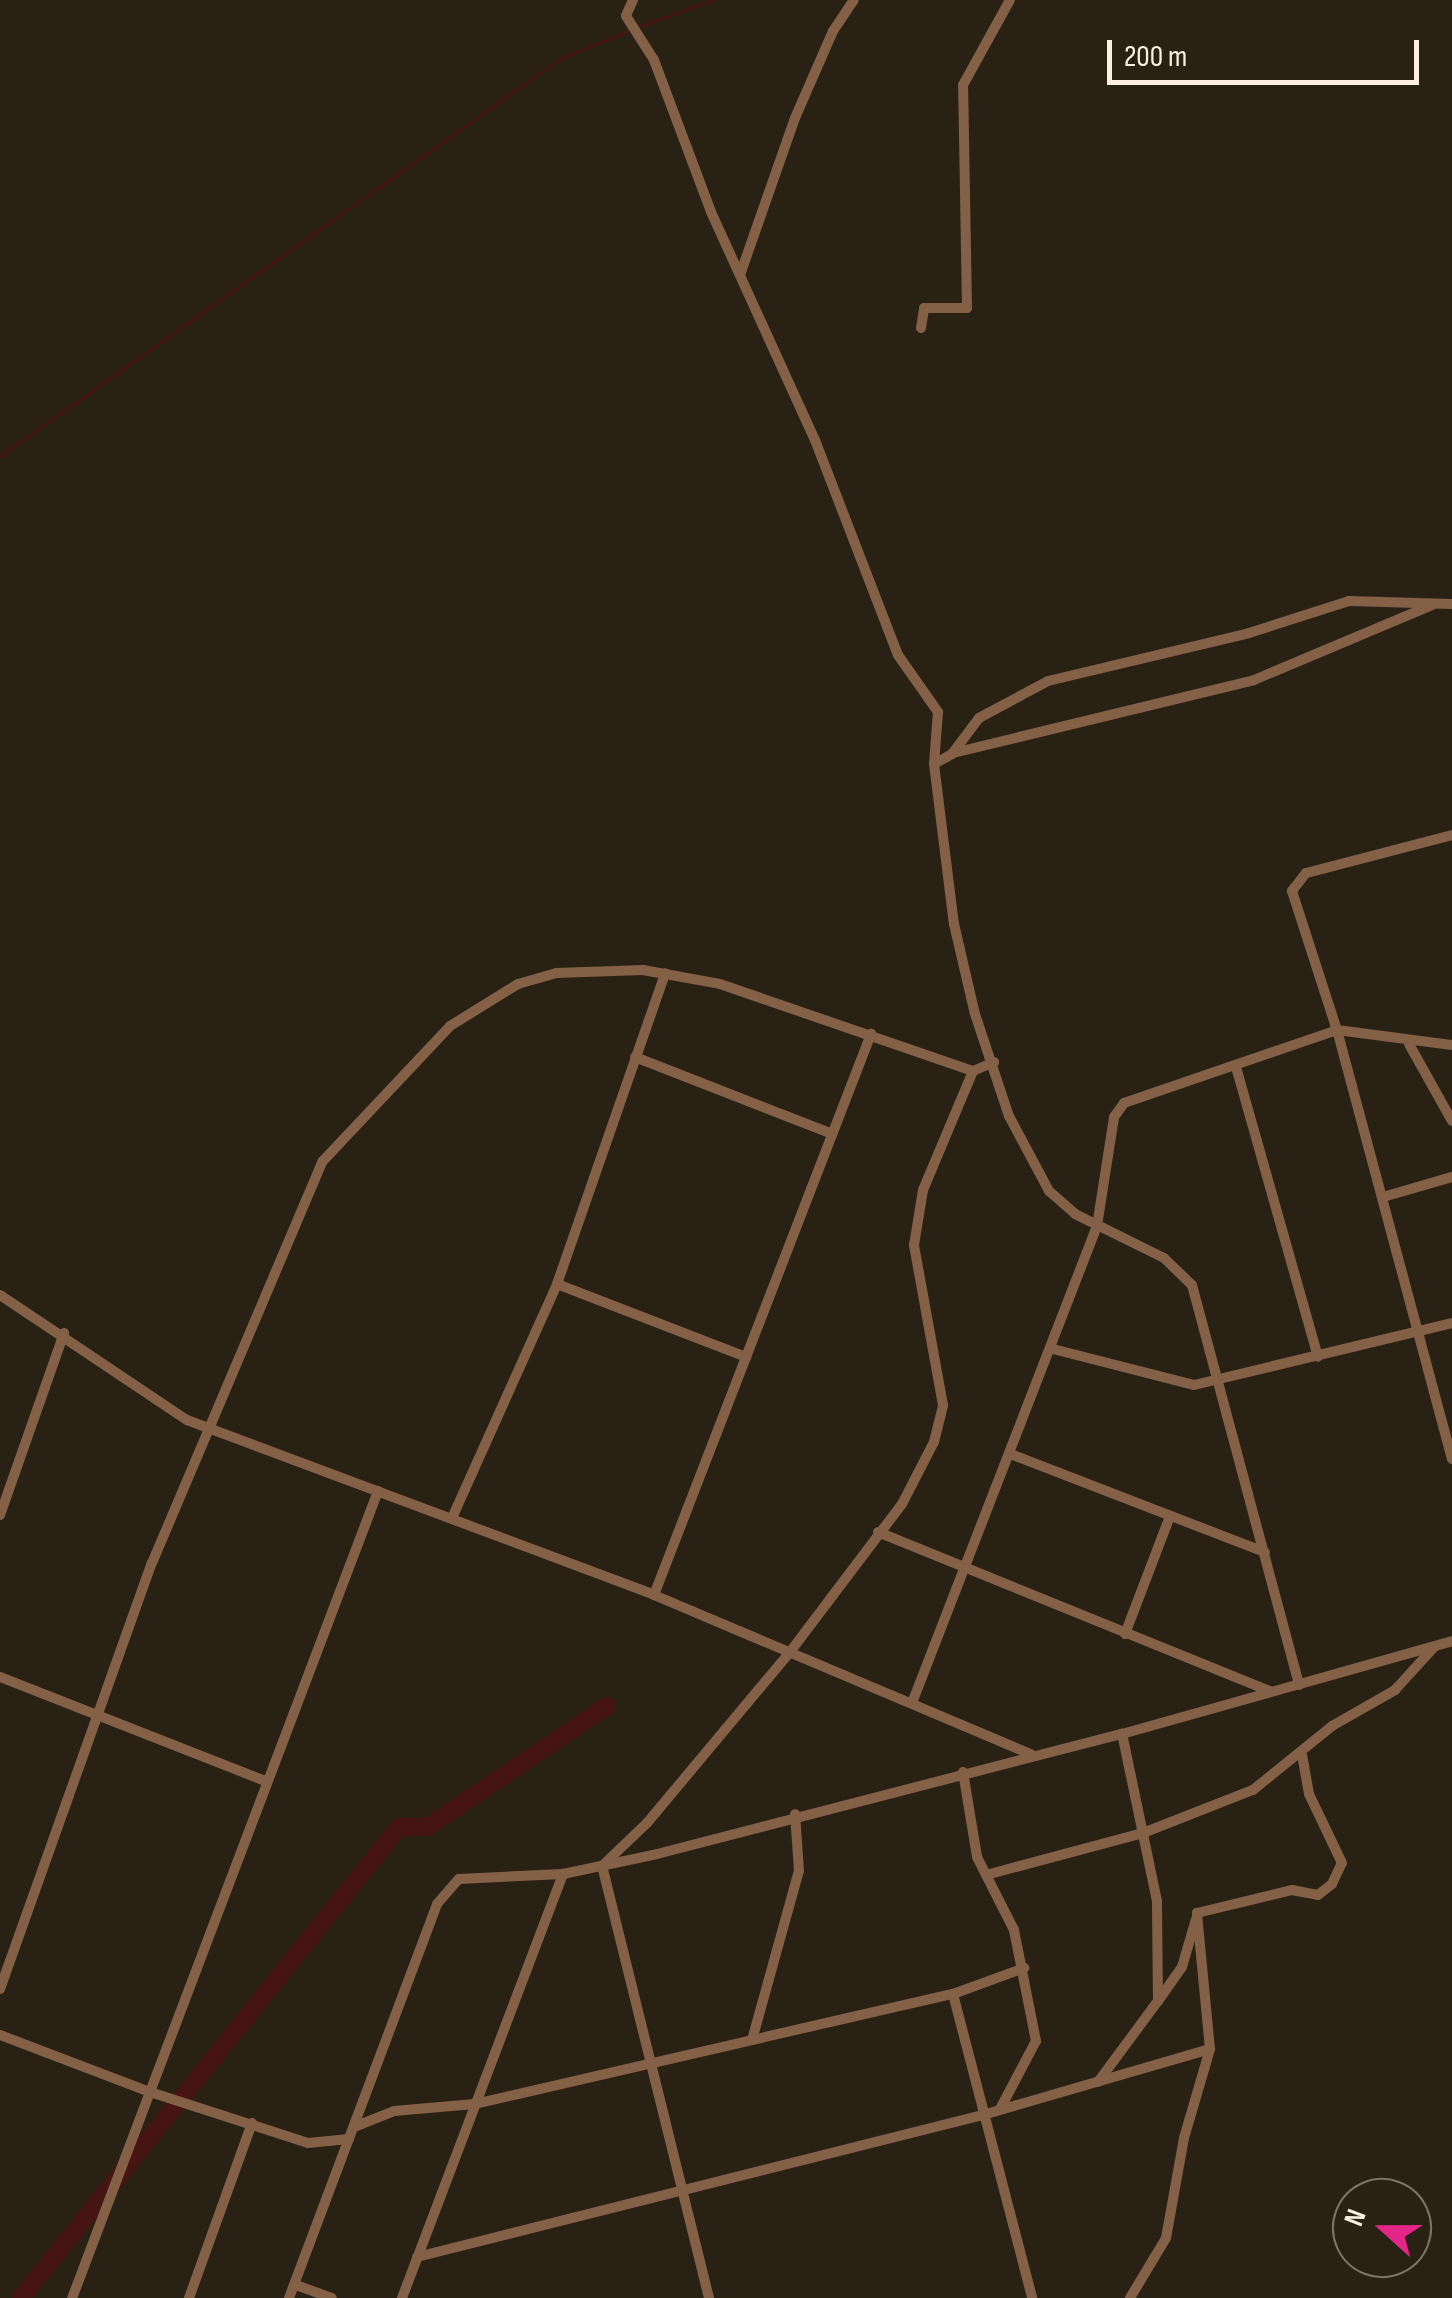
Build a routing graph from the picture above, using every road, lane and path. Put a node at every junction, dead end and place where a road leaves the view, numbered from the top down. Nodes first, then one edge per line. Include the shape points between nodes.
1 (633, 0) edge
2 (854, 0) edge
3 (1010, 0) edge
4 (740, 276) junction
5 (921, 328) dead end
6 (1437, 603) junction
7 (1452, 604) edge
8 (952, 754) junction
9 (934, 764) junction
10 (1452, 836) edge
11 (665, 974) junction
12 (1337, 1030) junction
13 (871, 1034) junction
14 (1409, 1044) junction
15 (1452, 1046) edge
16 (635, 1057) junction
17 (994, 1062) junction
18 (1236, 1066) junction
19 (973, 1071) junction
20 (1452, 1120) edge
21 (832, 1134) junction
22 (1452, 1177) edge
23 (1383, 1197) junction
24 (1097, 1226) junction
25 (557, 1284) junction
26 (0, 1295) edge
27 (1452, 1323) edge
28 (1421, 1332) junction
29 (64, 1334) junction
30 (1053, 1348) junction
31 (746, 1357) junction
32 (1318, 1357) junction
33 (1220, 1381) junction
34 (210, 1430) junction
35 (1451, 1451) edge
36 (1012, 1456) junction
37 (378, 1491) junction
38 (0, 1516) edge
39 (1170, 1516) junction
40 (452, 1518) junction
41 (878, 1532) junction
42 (1264, 1552) junction
43 (966, 1571) junction
44 (654, 1595) junction
45 (1125, 1634) junction
46 (1452, 1641) edge
47 (1435, 1646) junction
48 (790, 1652) junction
49 (0, 1677) edge
50 (1299, 1685) junction
51 (1270, 1691) junction
52 (912, 1703) junction
53 (99, 1716) junction
54 (1122, 1734) junction
55 (1032, 1754) junction
56 (1302, 1756) junction
57 (963, 1772) junction
58 (265, 1782) junction
59 (795, 1814) junction
60 (1143, 1833) junction
61 (602, 1866) junction
62 (562, 1874) junction
63 (986, 1874) junction
64 (1198, 1913) junction
65 (1024, 1968) junction
66 (0, 1989) edge
67 (953, 1994) junction
68 (1158, 2001) junction
69 (0, 2035) edge
70 (752, 2040) junction
71 (1210, 2049) junction
72 (650, 2065) junction
73 (1098, 2082) junction
74 (150, 2092) junction
75 (474, 2104) junction
76 (999, 2110) junction
77 (982, 2115) junction
78 (252, 2123) junction
79 (354, 2127) junction
80 (349, 2139) junction
81 (680, 2191) junction
82 (418, 2257) junction
83 (296, 2285) junction
84 (72, 2298) edge
85 (189, 2298) edge
86 (289, 2298) edge
87 (332, 2298) edge
88 (402, 2298) edge
89 (709, 2298) edge
90 (1032, 2298) edge
91 (1130, 2298) edge

1 - 4 street via 626,16 654,60
2 - 4 street via 794,118
3 - 5 street via 963,85 967,308 924,308
4 - 9 street via 815,440 898,656 938,712
6 - 7 street
6 - 8 street via 1254,680
6 - 8 street via 1349,601 1249,633 1048,681 979,718
8 - 9 street
9 - 17 street via 954,924
10 - 12 street via 1306,873 1293,886
11 - 13 street via 720,984
11 - 16 street
11 - 34 street via 556,973 518,984 450,1026 387,1088 322,1162
12 - 14 street
12 - 18 street
12 - 23 street
13 - 19 street
13 - 21 street
14 - 15 street
14 - 20 street
16 - 21 street
16 - 25 street
17 - 19 street
17 - 24 street via 1028,1157 1049,1190
18 - 24 street via 1124,1103 1114,1117
18 - 32 street
19 - 41 street via 923,1190 914,1245 943,1405 934,1442 902,1504
21 - 31 street
22 - 23 street
23 - 28 street
24 - 30 street
24 - 33 street via 1164,1258 1186,1277
25 - 31 street
25 - 40 street
26 - 29 street
27 - 28 street
28 - 32 street
28 - 35 street
29 - 34 street
29 - 38 street
30 - 33 street via 1164,1382
30 - 36 street
31 - 44 street
32 - 33 street
33 - 42 street
34 - 37 street
34 - 53 street via 152,1562
36 - 39 street
36 - 43 street
37 - 40 street
37 - 58 street
39 - 42 street
39 - 45 street
40 - 44 street
41 - 43 street
41 - 48 street
42 - 50 street
43 - 45 street
43 - 52 street
44 - 48 street
45 - 51 street
46 - 47 street
47 - 50 street
47 - 56 street via 1394,1690 1332,1726
48 - 52 street
48 - 61 street via 647,1823
49 - 53 street
50 - 51 street
51 - 54 street
52 - 55 street
53 - 58 street via 186,1745
53 - 66 street
54 - 55 street
54 - 60 street
55 - 57 street
56 - 60 street via 1253,1790
56 - 64 street via 1309,1794 1342,1864 1332,1884 1318,1895 1292,1890
57 - 59 street
57 - 63 street
58 - 74 street
59 - 61 street
59 - 70 street via 800,1871
60 - 63 street
60 - 68 street via 1157,1901
61 - 62 street
61 - 72 street
62 - 75 street
62 - 79 street via 460,1880 445,1890
63 - 65 street
64 - 68 street via 1182,1967
64 - 71 street
65 - 67 street
65 - 76 street via 1036,2042
67 - 70 street
67 - 77 street
68 - 73 street
69 - 74 street
70 - 72 street
71 - 73 street
71 - 91 street via 1184,2138 1166,2238
72 - 75 street
72 - 81 street
73 - 76 street
74 - 78 street
74 - 84 street
75 - 79 street via 394,2111
75 - 82 street
76 - 77 street
77 - 81 street
77 - 90 street
78 - 80 street via 308,2143
78 - 85 street
79 - 80 street
80 - 83 street
81 - 82 street
81 - 89 street
82 - 88 street
83 - 86 street
83 - 87 street

